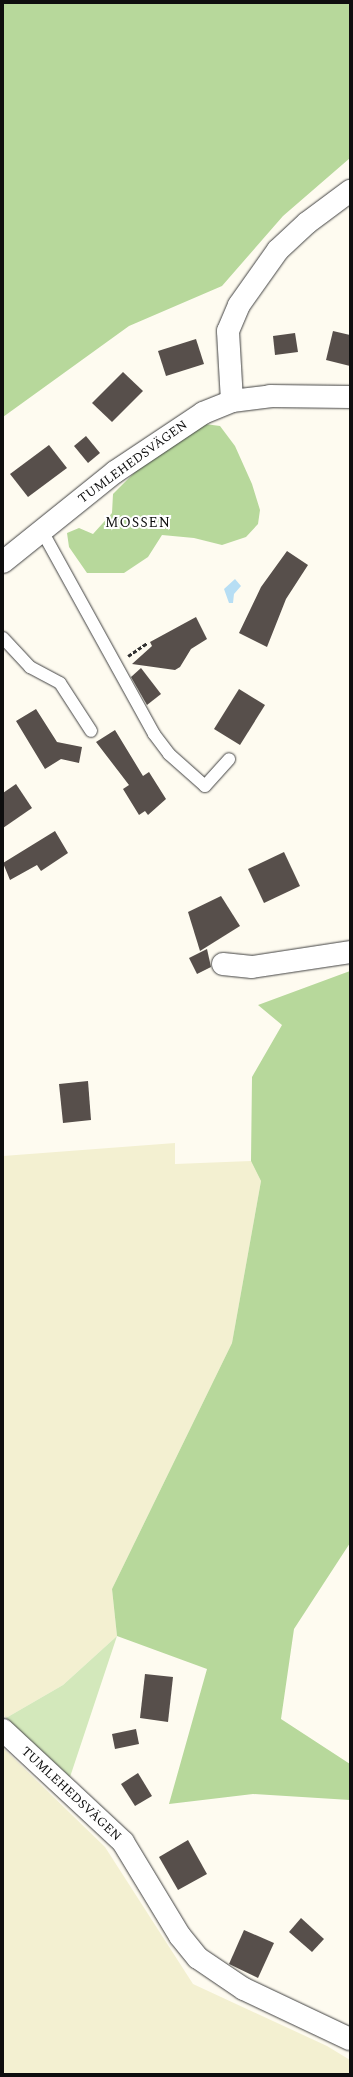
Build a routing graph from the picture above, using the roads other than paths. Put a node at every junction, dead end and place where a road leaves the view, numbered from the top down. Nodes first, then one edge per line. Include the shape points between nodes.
1 (350, 191) edge
2 (350, 397) edge
3 (232, 401) junction
4 (42, 531) junction
5 (3, 562) edge
6 (3, 638) edge
7 (91, 731) dead end
8 (229, 759) dead end
9 (350, 952) edge
10 (223, 964) dead end
11 (3, 1730) edge
12 (350, 2039) edge

1 - 3 street via 307,223 278,250 239,305 228,331
2 - 3 street, TUMLEHEDSVÄGEN via 270,396
3 - 4 street, TUMLEHEDSVÄGEN via 170,432
4 - 5 street, TUMLEHEDSVÄGEN
4 - 8 lane via 150,728 169,754 205,786
6 - 7 lane via 30,667 60,683
9 - 10 street via 252,967
11 - 12 street, TUMLEHEDSVÄGEN via 124,1842 180,1936 198,1958 244,1989

